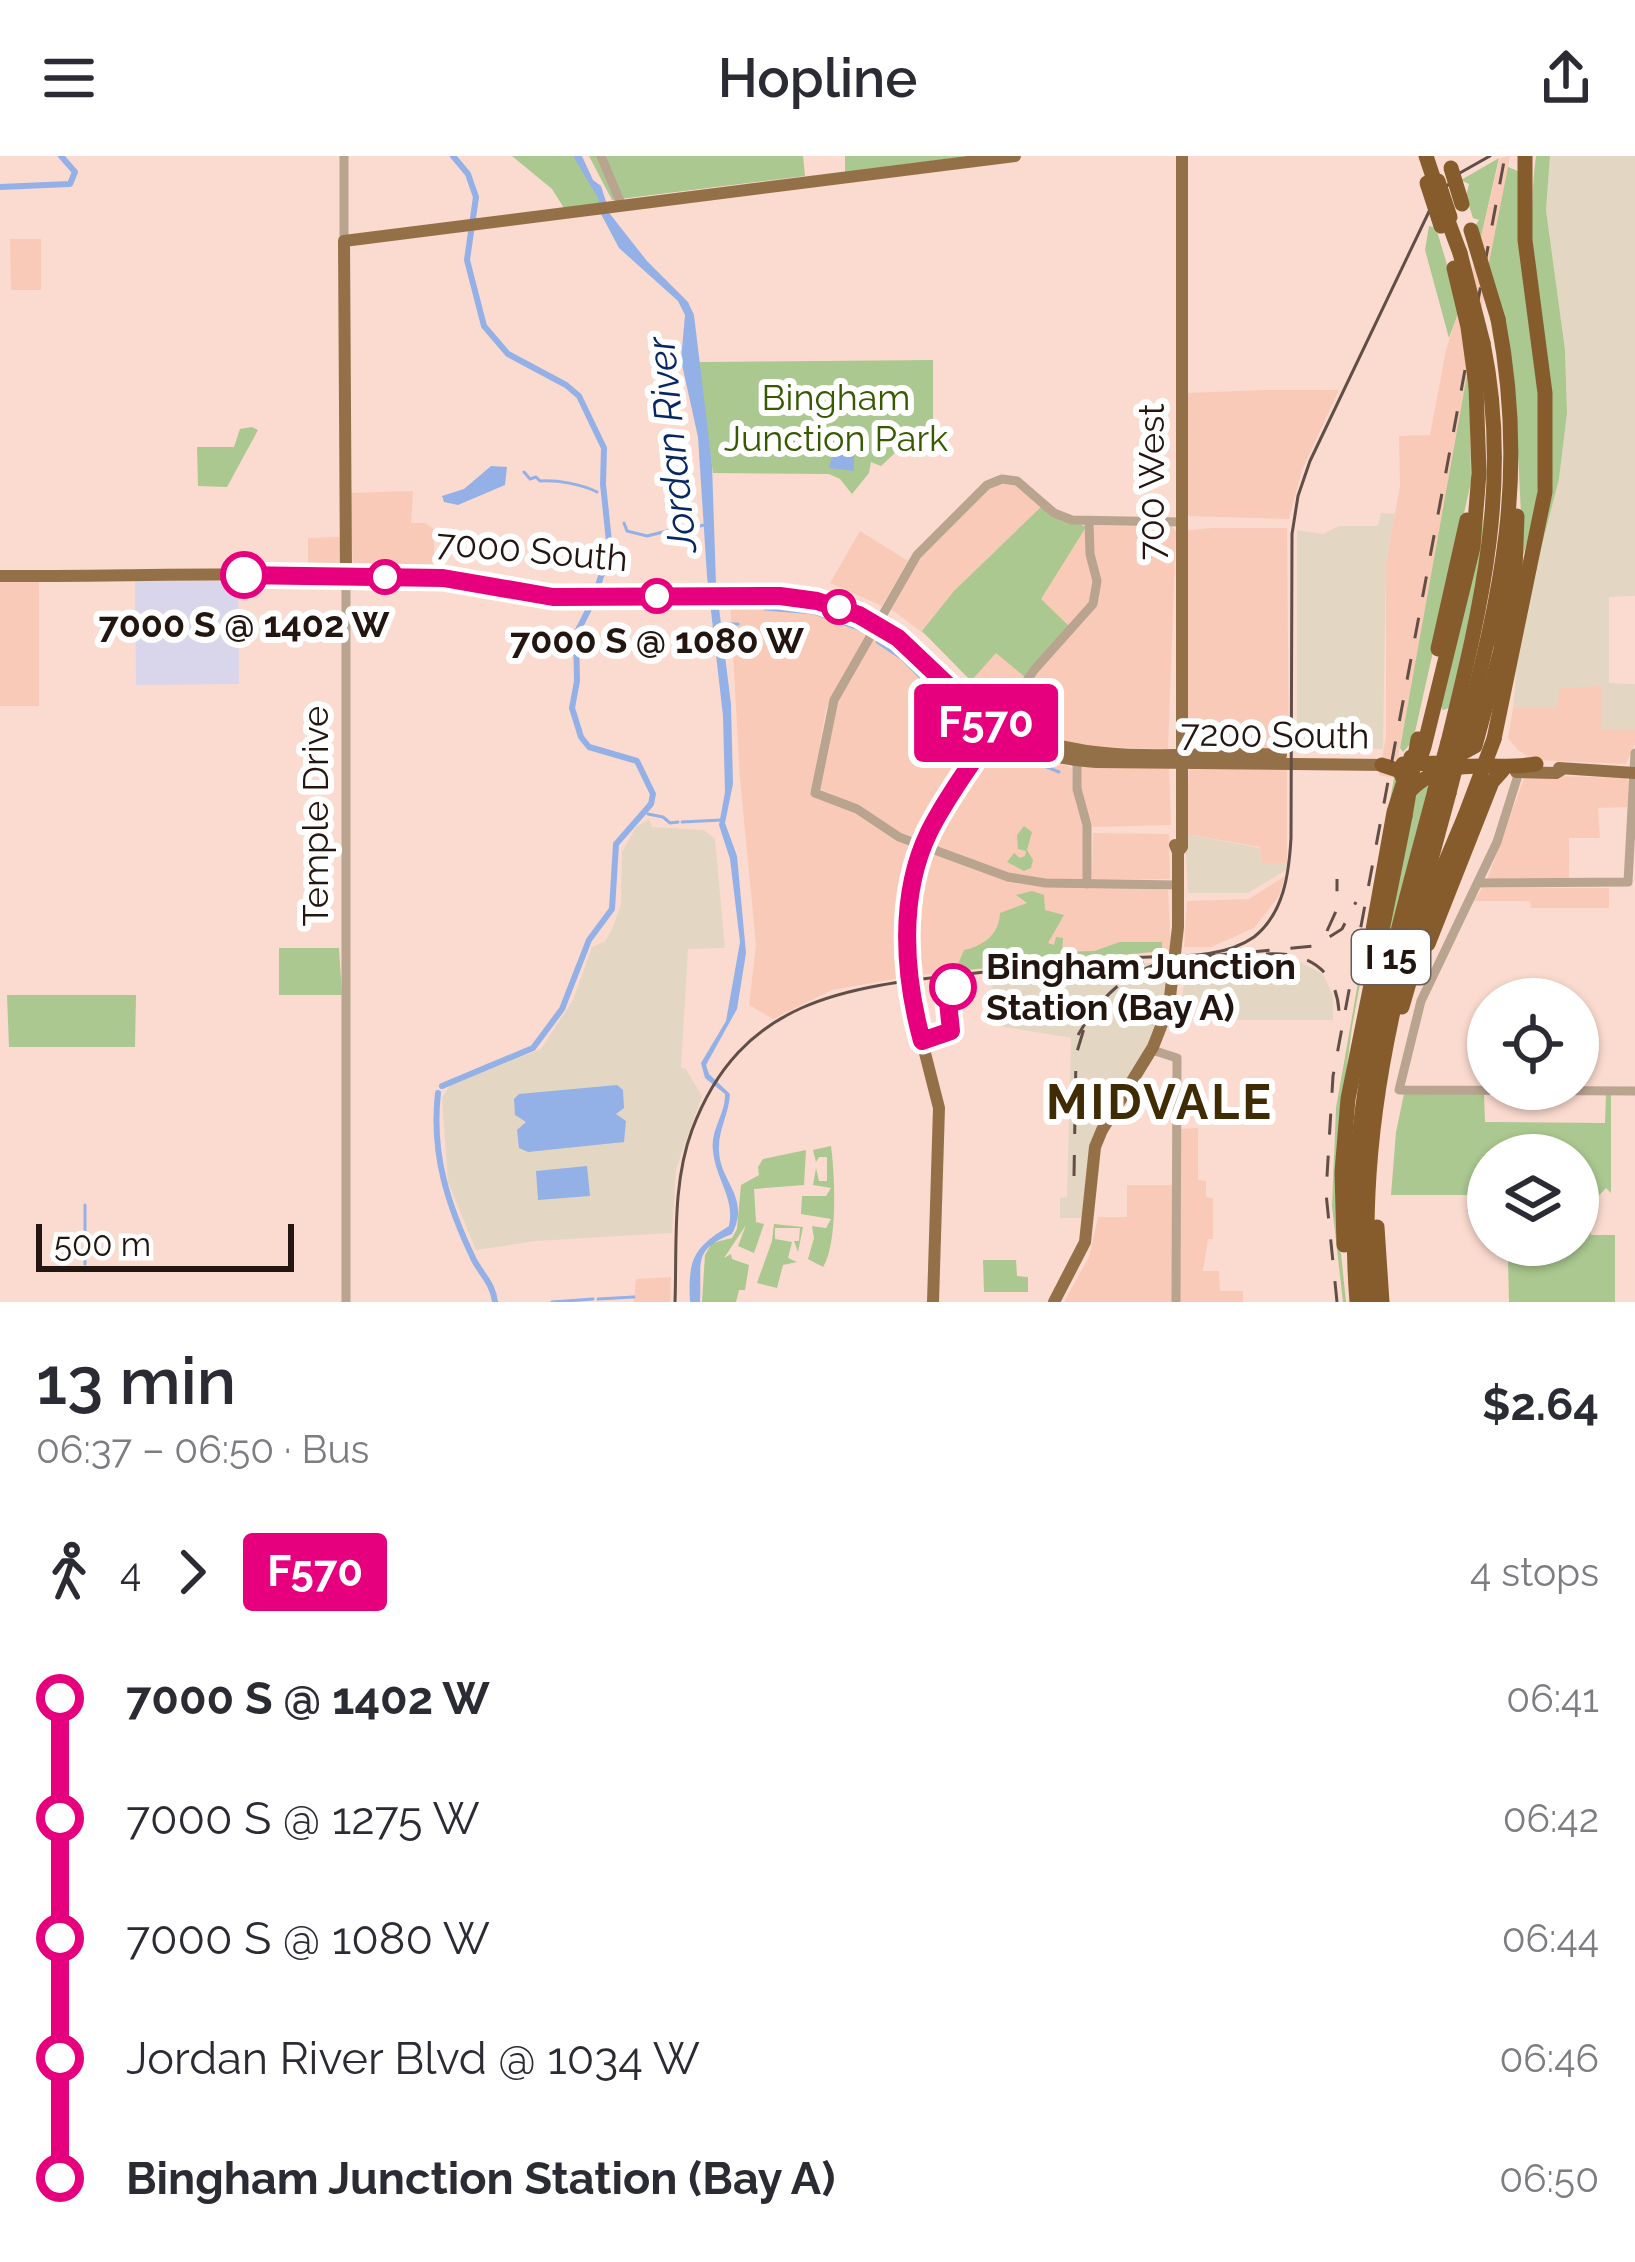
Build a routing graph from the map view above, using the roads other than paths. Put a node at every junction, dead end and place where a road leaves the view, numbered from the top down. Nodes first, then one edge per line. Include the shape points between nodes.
1 (344, 156) edge
2 (601, 156) edge
3 (1015, 156) edge
4 (1182, 156) edge
5 (1425, 156) edge
6 (1528, 161) edge
7 (1444, 192) edge
8 (610, 208) junction
9 (344, 241) junction
10 (1457, 261) junction
11 (1513, 419) junction
12 (1493, 431) junction
13 (1478, 452) junction
14 (1546, 457) junction
15 (1089, 521) junction
16 (1181, 522) junction
17 (346, 575) junction
18 (0, 576) edge
19 (1464, 591) junction
20 (878, 622) junction
21 (1498, 662) junction
22 (1433, 715) junction
23 (996, 725) junction
24 (1487, 737) junction
25 (1635, 753) edge
26 (1179, 758) junction
27 (1077, 760) junction
28 (1447, 760) junction
29 (1536, 764) junction
30 (1382, 765) junction
31 (1561, 770) junction
32 (1502, 771) junction
33 (1520, 772) junction
34 (1634, 773) edge
35 (1442, 792) junction
36 (1399, 819) junction
37 (1472, 833) junction
38 (923, 846) junction
39 (1478, 883) junction
40 (1087, 884) junction
41 (1178, 885) junction
42 (1396, 1033) junction
43 (1155, 1051) junction
44 (1635, 1091) edge
45 (346, 1302) edge
46 (934, 1302) edge
47 (1057, 1302) edge
48 (1176, 1302) edge
49 (1353, 1302) edge
50 (1370, 1302) edge
51 (1382, 1302) edge

1 - 9 street
2 - 8 street
3 - 8 main road
4 - 16 main road, 700 West
5 - 7 highway
6 - 14 highway via 1525,240
7 - 10 highway
7 - 11 highway, I 15, bridge via 1471,230 1498,319
8 - 9 main road
9 - 17 main road, Temple Drive
10 - 12 highway, I 15, bridge via 1483,344
10 - 13 highway, bridge
11 - 21 highway via 1517,550
11 - 28 highway, I 15 via 1503,570
12 - 19 highway
12 - 28 highway, I 15 via 1489,564
13 - 19 highway
13 - 36 highway, bridge
14 - 21 highway
14 - 24 highway via 1542,513
15 - 16 street
15 - 20 street via 1058,515 1017,481 991,482 919,553
15 - 23 street via 1094,600
16 - 26 main road, 700 West
17 - 18 main road, 7000 South
17 - 20 main road, 7000 South via 435,571 558,591 813,594
17 - 45 street, Temple Drive
19 - 22 highway
20 - 23 main road, 7000 South
20 - 38 street via 830,709 815,793
21 - 24 highway
22 - 28 highway via 1433,744
22 - 28 highway via 1422,753
23 - 26 main road, 7200 South via 1070,749
23 - 27 main road, 7200 South via 1022,745
23 - 38 main road
24 - 28 highway
24 - 29 highway via 1486,753
24 - 42 highway, bridge
25 - 34 street
26 - 27 main road, 7200 South
26 - 28 main road, 7200 South
26 - 30 main road, 7200 South
26 - 41 main road, 700 West
27 - 40 street
28 - 29 highway
28 - 30 highway
28 - 32 main road, 7200 South
28 - 35 highway, I 15, bridge
28 - 36 highway via 1411,789
28 - 37 highway via 1474,798
29 - 31 main road, 7200 South
30 - 36 highway via 1404,779
31 - 33 main road, 7200 South
31 - 34 main road, 7200 South
32 - 33 main road, 7200 South
32 - 37 highway
33 - 39 street
34 - 39 street via 1628,882
35 - 49 highway, I 15 via 1365,1073
35 - 50 highway, I 15 via 1376,1088 1367,1182
36 - 49 highway via 1343,1144
37 - 42 highway
38 - 40 street via 1016,879
38 - 46 main road via 910,896 910,956 940,1113
39 - 44 street via 1420,1000 1399,1090
40 - 41 street
41 - 43 main road, 700 West via 1178,997
42 - 51 highway via 1378,1148
43 - 47 main road, 700 West via 1095,1147 1084,1243
43 - 48 street via 1177,1058

